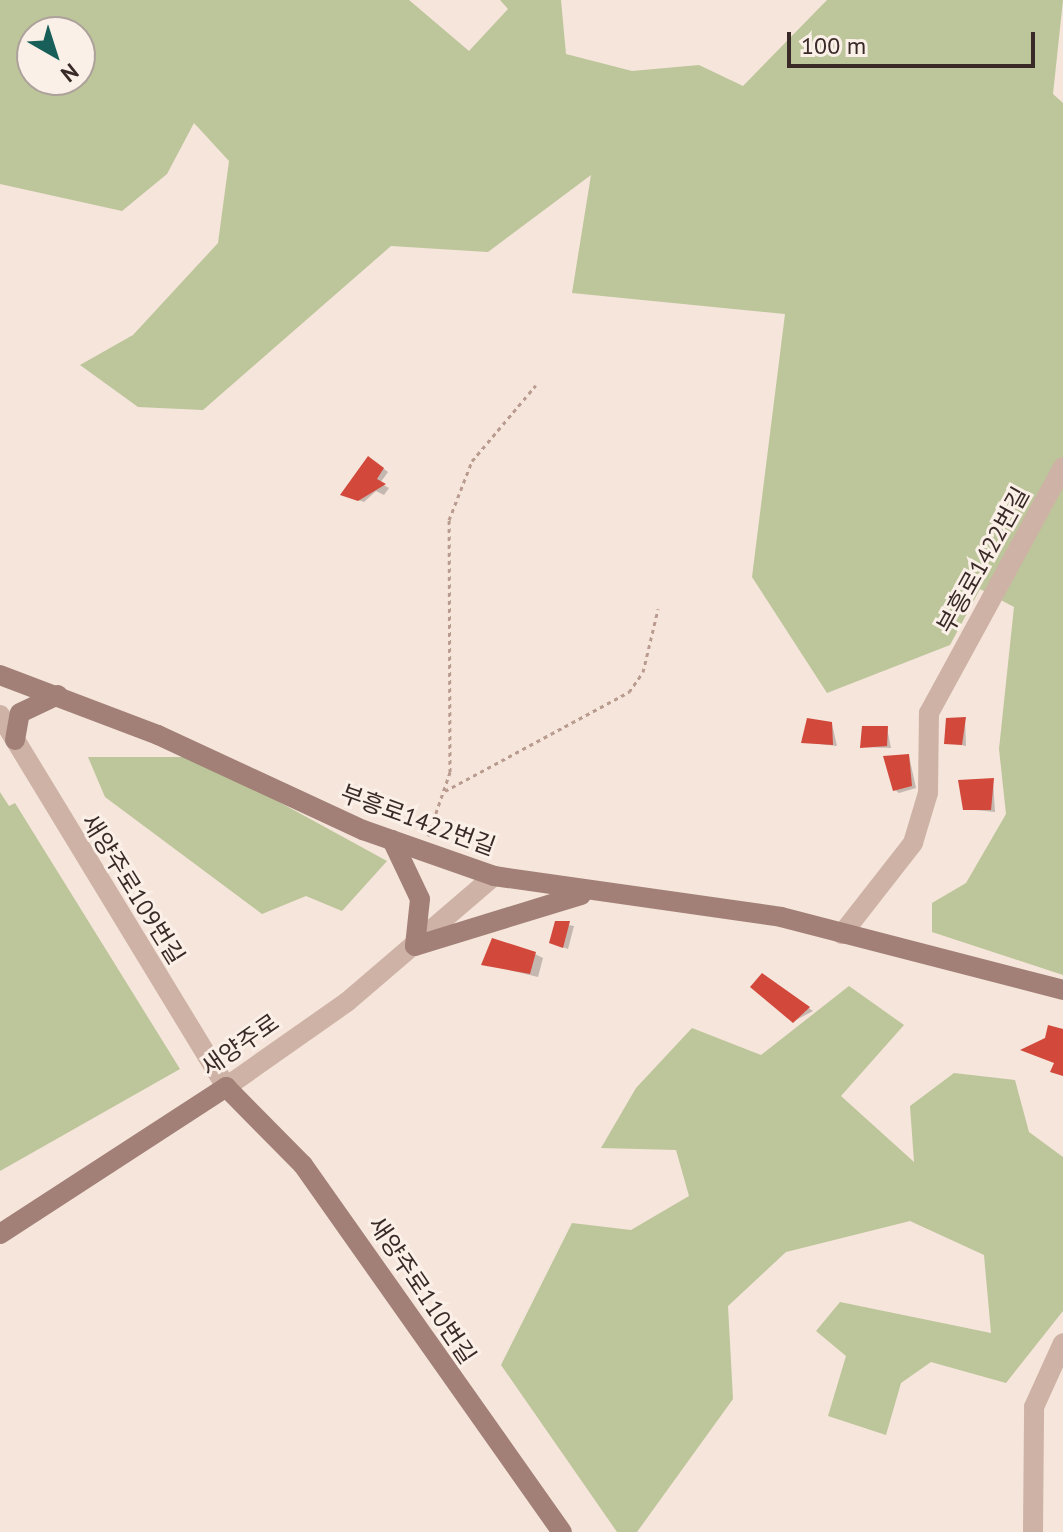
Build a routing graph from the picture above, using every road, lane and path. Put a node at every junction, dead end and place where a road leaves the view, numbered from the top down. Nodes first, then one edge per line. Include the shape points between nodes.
1 (536, 385) dead end
2 (1063, 467) edge
3 (658, 609) dead end
4 (0, 675) edge
5 (58, 695) junction
6 (0, 715) edge
7 (15, 740) junction
8 (445, 791) junction
9 (392, 840) junction
10 (423, 850) junction
11 (494, 876) junction
12 (589, 893) junction
13 (842, 934) junction
14 (415, 946) junction
15 (1063, 990) edge
16 (226, 1087) junction
17 (0, 1234) edge
18 (1063, 1343) edge
19 (562, 1532) edge
20 (1033, 1532) edge

1 - 8 path via 472,461 449,520
2 - 13 street, 부흥로1422번길 via 929,713 928,793 913,843
3 - 8 path via 643,672 629,692
4 - 5 street, 부흥로1422번길
5 - 7 street via 20,713
5 - 9 street, 부흥로1422번길
6 - 7 street, 새양주로109번길
7 - 16 street, 새양주로109번길
8 - 10 path
9 - 10 street, 부흥로1422번길
9 - 14 street via 420,899
10 - 11 street, 부흥로1422번길
11 - 12 street, 부흥로1422번길
11 - 14 street, 새양주로
12 - 13 street, 부흥로1422번길 via 781,917
12 - 14 street
13 - 15 street, 부흥로1422번길
14 - 16 street, 새양주로
16 - 17 street, 새양주로
16 - 19 street, 새양주로110번길 via 303,1165
18 - 20 street via 1034,1407

